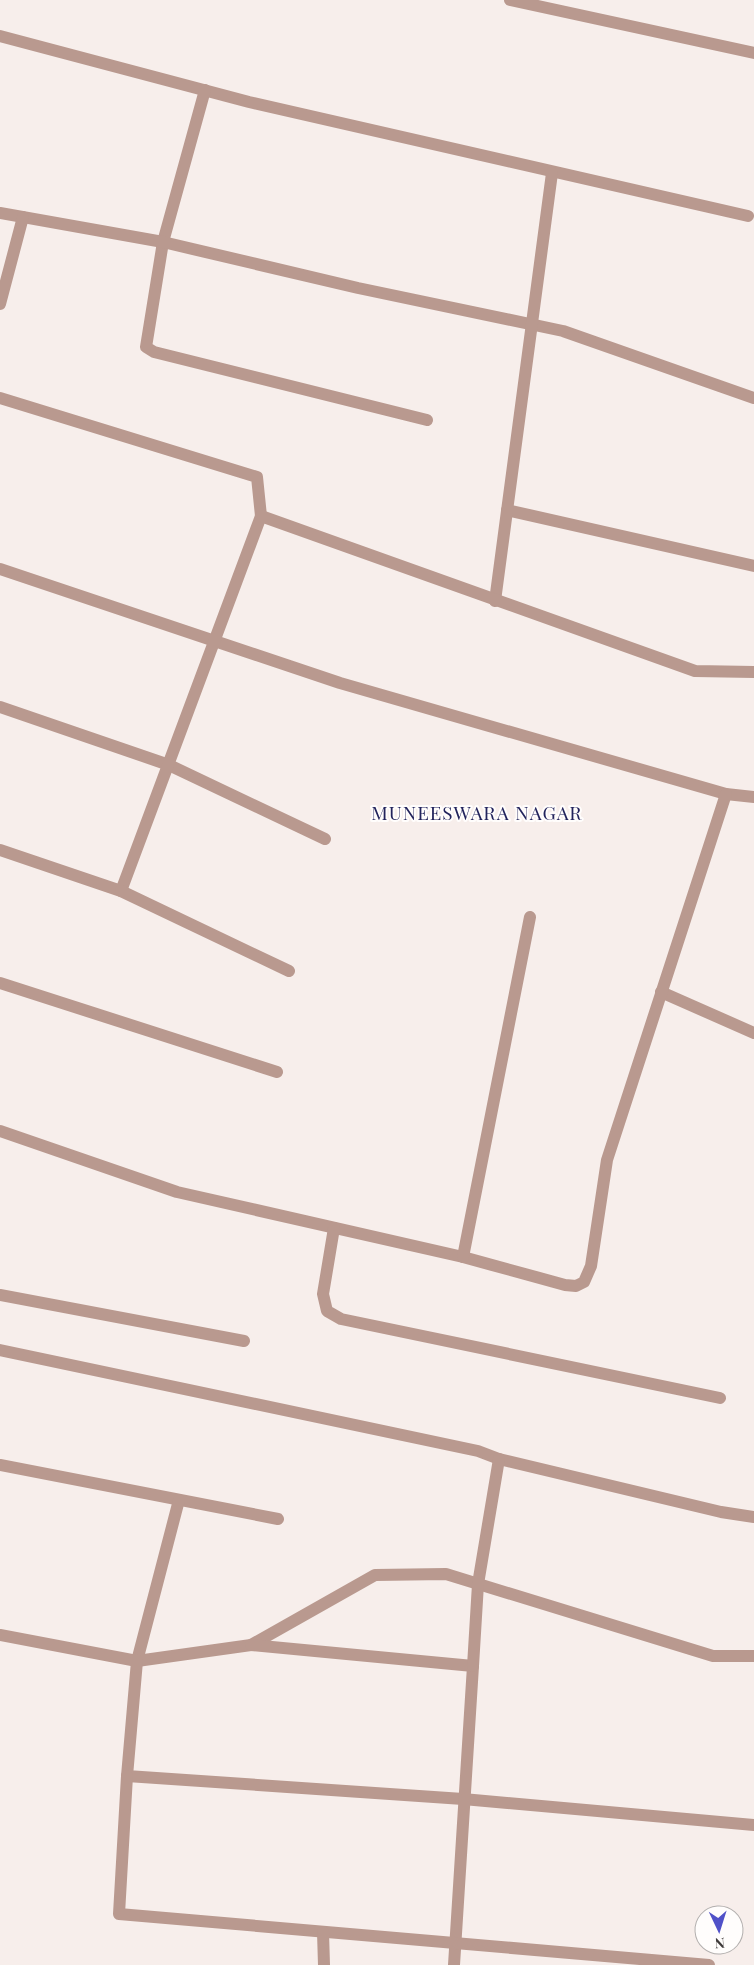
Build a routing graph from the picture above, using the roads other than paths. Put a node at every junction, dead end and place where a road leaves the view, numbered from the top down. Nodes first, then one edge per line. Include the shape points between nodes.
1 (510, 0) edge
2 (0, 36) edge
3 (754, 53) edge
4 (205, 90) junction
5 (552, 173) junction
6 (0, 213) edge
7 (748, 216) dead end
8 (23, 217) junction
9 (163, 242) junction
10 (0, 304) edge
11 (532, 323) junction
12 (0, 398) edge
13 (754, 398) edge
14 (427, 420) dead end
15 (507, 510) junction
16 (261, 516) junction
17 (754, 566) edge
18 (0, 569) edge
19 (495, 600) junction
20 (215, 642) junction
21 (754, 672) edge
22 (0, 707) edge
23 (169, 765) junction
24 (726, 794) junction
25 (754, 797) edge
26 (325, 839) dead end
27 (0, 850) edge
28 (121, 891) junction
29 (530, 917) dead end
30 (289, 971) dead end
31 (0, 983) edge
32 (661, 992) junction
33 (754, 1033) edge
34 (277, 1072) dead end
35 (0, 1131) edge
36 (334, 1228) junction
37 (463, 1257) junction
38 (0, 1295) edge
39 (244, 1341) dead end
40 (0, 1350) edge
41 (720, 1398) dead end
42 (499, 1459) junction
43 (0, 1465) edge
44 (179, 1500) junction
45 (754, 1517) edge
46 (278, 1519) dead end
47 (478, 1584) junction
48 (0, 1636) edge
49 (251, 1645) junction
50 (754, 1656) edge
51 (137, 1661) junction
52 (473, 1666) junction
53 (127, 1776) junction
54 (463, 1799) junction
55 (754, 1825) edge
56 (323, 1932) junction
57 (455, 1943) junction
58 (591, 1960) edge
59 (324, 1965) edge
60 (454, 1965) edge
61 (709, 1965) edge

1 - 3 street
2 - 4 street
4 - 5 street
4 - 9 street
5 - 7 street
5 - 11 street
6 - 8 street
8 - 9 street
8 - 10 street
9 - 11 street via 358,288
9 - 14 street via 146,335 149,350
11 - 13 street
11 - 15 street
12 - 16 street via 257,477
15 - 17 street
15 - 19 street
16 - 19 street
16 - 20 street
18 - 20 street
19 - 21 street via 695,671
20 - 23 street
20 - 24 street via 340,683
22 - 23 street
23 - 26 street
23 - 28 street
24 - 25 street
24 - 32 street
27 - 28 street
28 - 30 street
29 - 37 street
31 - 34 street
32 - 33 street
32 - 37 street via 608,1160 591,1266 584,1282 576,1286 565,1285
35 - 36 street via 177,1192
36 - 37 street
36 - 41 street via 323,1294 327,1311 336,1317
38 - 39 street
40 - 42 street via 262,1404
42 - 45 street
42 - 47 street
43 - 44 street
44 - 46 street
44 - 51 street
47 - 49 street via 446,1574 375,1575
47 - 50 street via 713,1656
47 - 52 street
48 - 51 street
49 - 51 street
49 - 52 street
51 - 53 street
52 - 54 street
53 - 54 street
53 - 56 street via 119,1914
54 - 55 street
54 - 57 street
56 - 57 street
56 - 59 street
57 - 58 street
57 - 60 street
58 - 61 street

